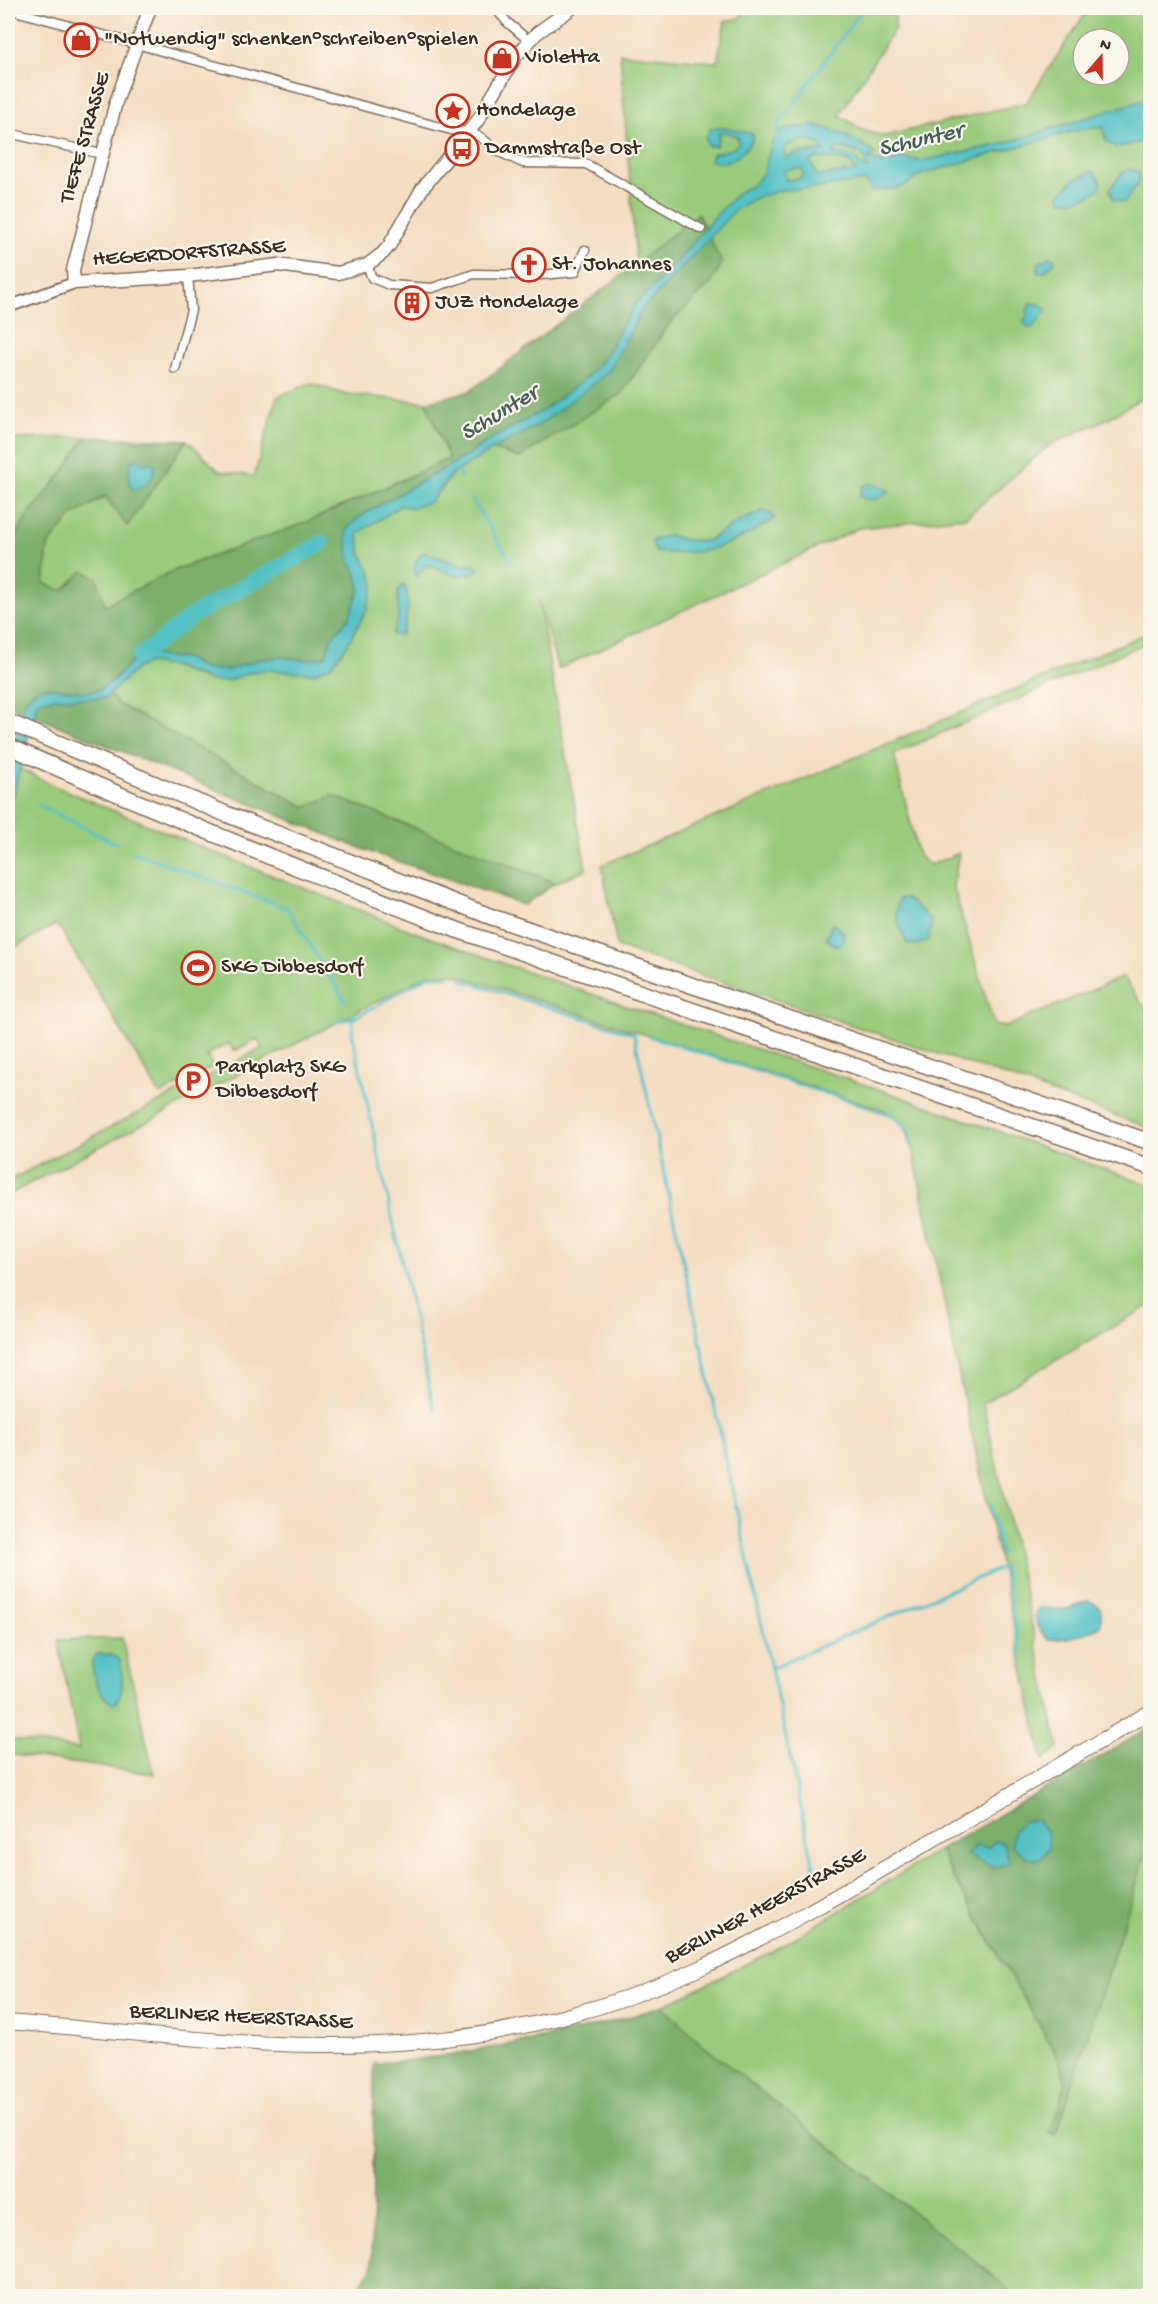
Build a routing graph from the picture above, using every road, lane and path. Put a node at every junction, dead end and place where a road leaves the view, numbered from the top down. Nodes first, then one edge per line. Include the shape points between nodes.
1 (150, 8) edge
2 (495, 8) edge
3 (572, 8) edge
4 (8, 9) edge
5 (528, 40) junction
6 (136, 44) junction
7 (469, 132) junction
8 (8, 133) edge
9 (102, 154) junction
10 (701, 230) dead end
11 (585, 250) dead end
12 (367, 265) junction
13 (188, 276) junction
14 (74, 283) junction
15 (8, 307) edge
16 (175, 369) dead end
17 (8, 722) edge
18 (8, 746) edge
19 (1150, 1142) edge
20 (1150, 1167) edge
21 (1150, 1712) edge
22 (8, 2022) edge

1 - 6 main road, TIEFE STRASSE
2 - 5 street
3 - 5 main road, HEGERDORFSTRASSE
4 - 6 street
5 - 7 main road, HEGERDORFSTRASSE
6 - 7 street
6 - 9 main road, TIEFE STRASSE
7 - 10 street via 523,163 586,164
7 - 12 main road, HEGERDORFSTRASSE via 422,189 389,246
8 - 9 street
9 - 14 main road, TIEFE STRASSE via 72,270
11 - 12 street via 575,272 474,274 432,288 389,285 372,278
12 - 13 main road, HEGERDORFSTRASSE via 338,273 278,265
13 - 14 main road, HEGERDORFSTRASSE
13 - 16 street via 191,310
14 - 15 street, HEGERDORFSTRASSE
17 - 19 highway via 332,856 492,917
18 - 20 highway via 109,792 457,930
21 - 22 main road, BERLINER HEERSTRASSE via 777,1930 663,1984 557,2018 460,2037 352,2046 252,2044

